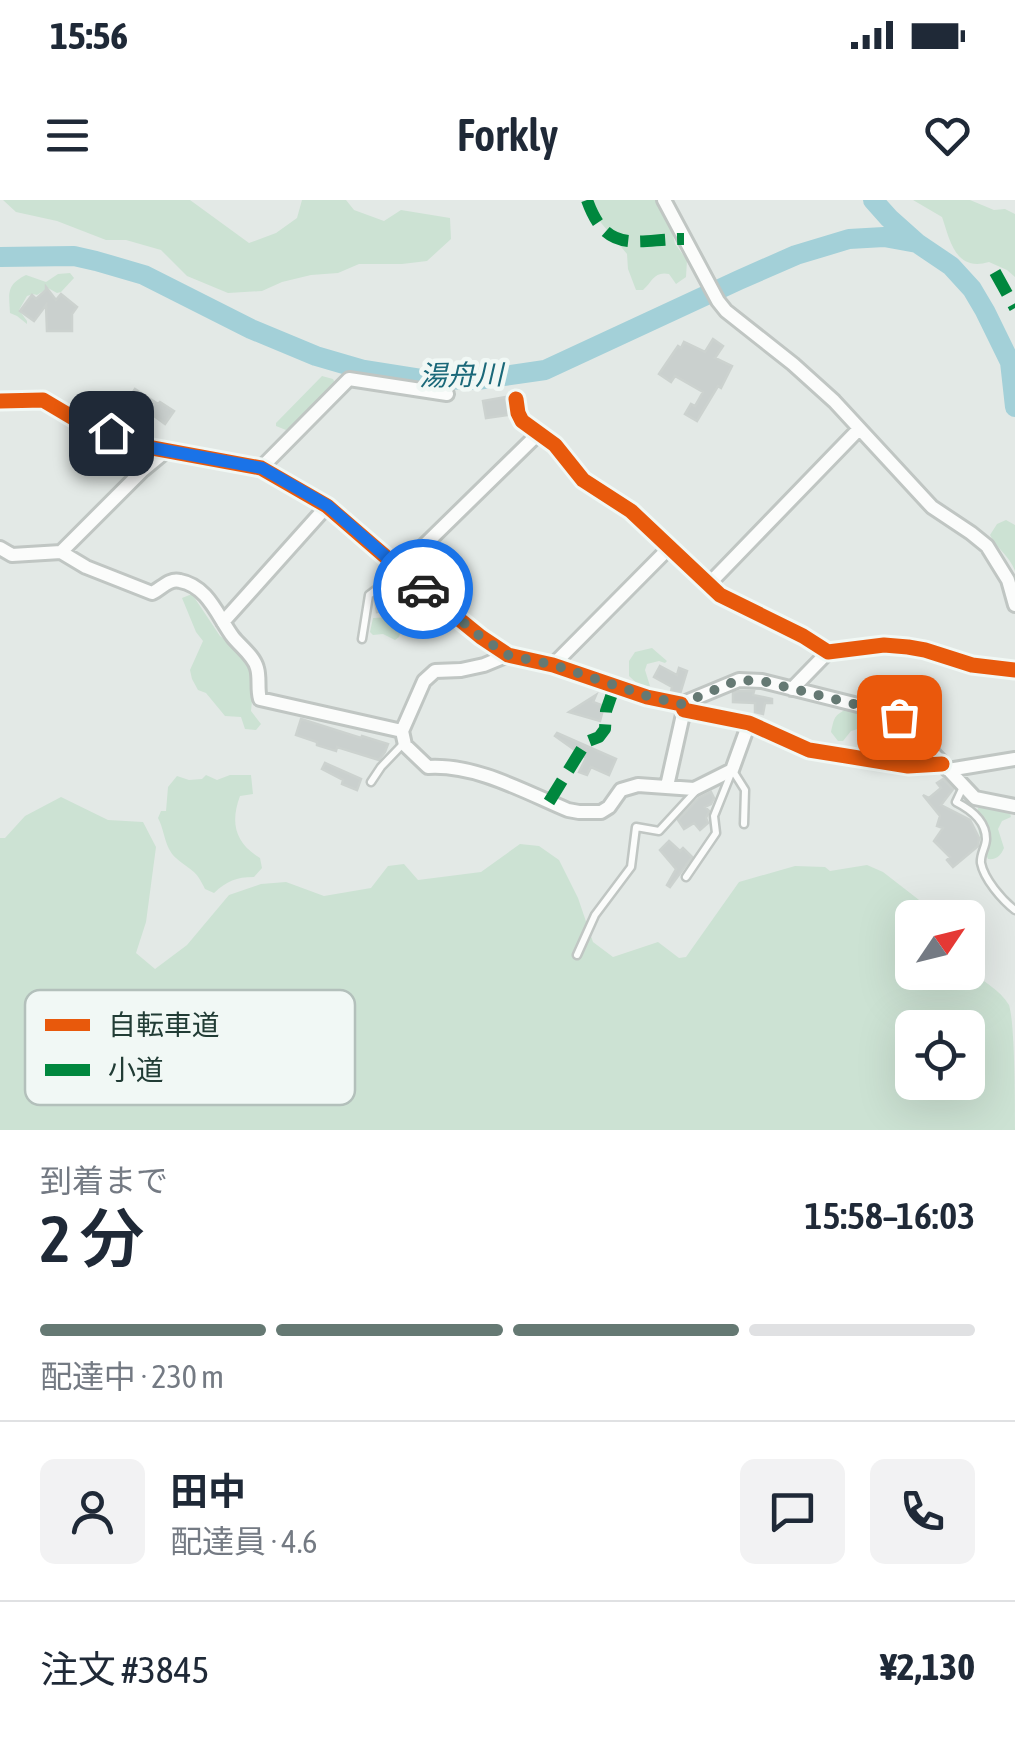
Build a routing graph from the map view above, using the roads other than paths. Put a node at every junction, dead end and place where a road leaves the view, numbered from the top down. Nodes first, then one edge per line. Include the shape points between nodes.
1 (664, 200) edge
2 (447, 394) dead end
3 (516, 398) dead end
4 (0, 401) edge
5 (860, 429) junction
6 (539, 434) junction
7 (166, 451) junction
8 (262, 468) junction
9 (328, 506) junction
10 (0, 548) edge
11 (669, 548) junction
12 (62, 552) junction
13 (401, 570) junction
14 (708, 585) junction
15 (1015, 605) edge
16 (223, 622) junction
17 (362, 639) dead end
18 (828, 652) junction
19 (508, 655) junction
20 (554, 665) junction
21 (1014, 668) edge
22 (792, 688) junction
23 (682, 707) junction
24 (749, 723) junction
25 (402, 742) junction
26 (1015, 759) edge
27 (945, 767) junction
28 (732, 770) junction
29 (371, 782) dead end
30 (667, 786) junction
31 (963, 786) junction
32 (699, 788) junction
33 (1015, 806) edge
34 (744, 824) dead end
35 (686, 876) dead end
36 (1015, 910) edge
37 (577, 955) dead end

1 - 5 street via 718,301
2 - 8 street via 349,379
3 - 6 street via 522,421
4 - 7 street via 42,400 75,419
5 - 14 street
5 - 15 street via 921,497 987,546
6 - 11 street via 583,480 630,510
6 - 13 street
7 - 8 street
7 - 12 street
8 - 9 street
9 - 13 street
9 - 16 street
10 - 12 street via 12,555
11 - 14 street
11 - 20 street
12 - 16 street via 152,593 182,581 199,590
13 - 17 lane via 369,595
13 - 19 street
14 - 18 street
16 - 25 street via 258,669 260,699
18 - 21 street via 908,646 972,665
18 - 22 street
19 - 20 street
19 - 25 street via 428,675
20 - 23 street
22 - 23 street via 738,680
22 - 27 street via 899,717
23 - 24 street
23 - 30 street
24 - 27 street via 808,750
24 - 28 street
25 - 29 lane
25 - 30 street via 428,767 469,771 579,812 600,812 621,790
26 - 27 street
27 - 31 street
28 - 32 street
28 - 34 lane via 746,790
28 - 35 lane via 714,816 716,832
30 - 32 street
31 - 33 street via 975,798
31 - 36 lane via 956,802 983,827 984,869
32 - 37 lane via 659,831 636,827 631,866 595,914

